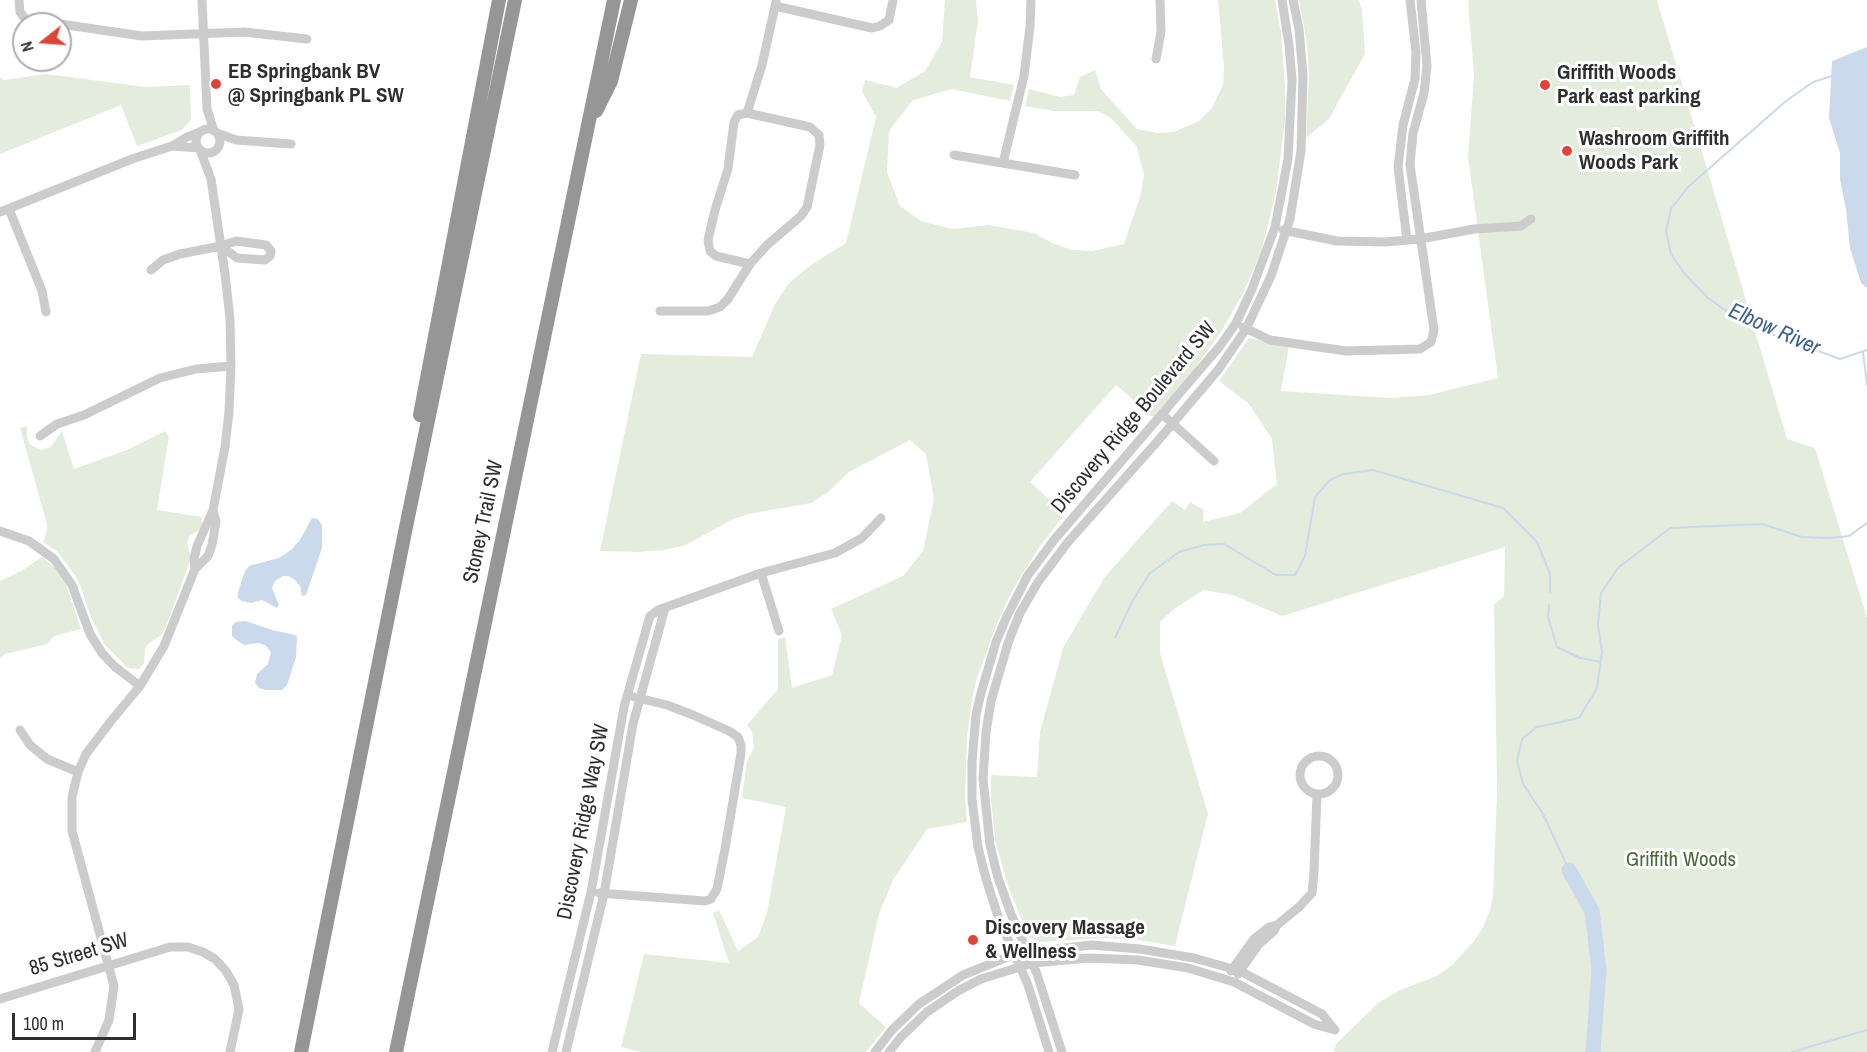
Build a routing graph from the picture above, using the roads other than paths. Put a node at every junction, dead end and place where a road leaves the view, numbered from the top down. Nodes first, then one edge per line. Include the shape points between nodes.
1 (202, 0) edge
2 (499, 0) edge
3 (515, 0) edge
4 (614, 0) edge
5 (631, 0) edge
6 (893, 0) edge
7 (1031, 0) edge
8 (1160, 0) edge
9 (1282, 0) edge
10 (1293, 0) edge
11 (1410, 0) edge
12 (1421, 0) edge
13 (775, 3) edge
14 (72, 26) edge
15 (203, 33) junction
16 (307, 39) dead end
17 (1156, 59) dead end
18 (207, 109) junction
19 (747, 113) junction
20 (201, 132) junction
21 (216, 132) junction
22 (586, 132) junction
23 (236, 140) junction
24 (291, 144) dead end
25 (172, 146) junction
26 (200, 149) junction
27 (216, 149) junction
28 (954, 155) dead end
29 (1003, 163) junction
30 (1075, 175) dead end
31 (211, 179) junction
32 (4, 211) edge
33 (1531, 219) dead end
34 (1275, 227) junction
35 (1287, 231) junction
36 (1420, 239) junction
37 (1407, 240) junction
38 (221, 246) junction
39 (750, 264) junction
40 (151, 270) dead end
41 (660, 311) dead end
42 (46, 312) dead end
43 (1236, 323) junction
44 (1246, 329) junction
45 (231, 366) junction
46 (1162, 414) junction
47 (1172, 423) junction
48 (40, 436) dead end
49 (1214, 461) dead end
50 (1089, 498) junction
51 (1099, 507) junction
52 (881, 518) dead end
53 (406, 527) junction
54 (0, 531) edge
55 (761, 573) junction
56 (1028, 575) junction
57 (1038, 582) junction
58 (665, 608) junction
59 (779, 631) dead end
60 (986, 671) junction
61 (998, 674) junction
62 (140, 686) junction
63 (627, 696) junction
64 (639, 699) junction
65 (20, 730) dead end
66 (78, 772) junction
67 (609, 793) junction
68 (1317, 794) junction
69 (622, 795) junction
70 (990, 845) junction
71 (978, 847) junction
72 (591, 892) junction
73 (604, 894) junction
74 (1140, 949) junction
75 (1028, 951) junction
76 (1015, 954) junction
77 (1138, 960) junction
78 (1033, 963) junction
79 (109, 965) junction
80 (1020, 966) junction
81 (1236, 970) junction
82 (1230, 981) junction
83 (570, 986) junction
84 (583, 989) junction
85 (0, 999) edge
86 (919, 1004) junction
87 (927, 1012) junction
88 (95, 1052) edge
89 (230, 1052) edge
90 (301, 1052) edge
91 (396, 1052) edge
92 (552, 1052) edge
93 (566, 1052) edge
94 (875, 1052) edge
95 (889, 1052) edge
96 (1049, 1052) edge
97 (1062, 1052) edge

1 - 15 street
2 - 53 highway via 414,447
3 - 53 highway
4 - 22 highway, Stoney Trail SW
5 - 22 highway via 611,81
6 - 13 street via 889,20 872,28
7 - 29 street via 1024,76
8 - 17 street via 1161,32
9 - 34 street, Discovery Ridge Boulevard SW via 1292,80 1291,117 1288,159
10 - 35 street, Discovery Ridge Boulevard SW via 1302,52 1304,113 1299,171
11 - 37 street via 1415,79 1403,125 1398,167
12 - 36 street via 1427,66 1410,165
13 - 19 street
14 - 15 street via 142,36
15 - 16 street via 264,33
15 - 18 street
18 - 20 street
18 - 21 street
19 - 39 street via 734,122 728,169 708,240 710,251 716,256
19 - 39 street via 810,127 820,141 805,212
20 - 21 street
20 - 25 street
20 - 26 street via 196,140
21 - 23 street
21 - 27 street via 220,140
22 - 91 highway, Stoney Trail SW
23 - 24 street
23 - 27 street
25 - 26 street
25 - 32 street
26 - 27 street
26 - 31 street
27 - 31 street
28 - 29 street
29 - 30 street
31 - 38 street
32 - 42 street via 42,291
33 - 36 street via 1521,226 1474,229
34 - 35 street
34 - 43 street, Discovery Ridge Boulevard SW
35 - 37 street via 1337,241
35 - 44 street, Discovery Ridge Boulevard SW
36 - 37 street
36 - 44 street via 1434,330 1431,342 1424,348 1368,352 1318,349 1270,340
38 - 38 street via 237,258 265,260 271,253 264,244 236,241
38 - 40 street via 180,254
38 - 45 street
39 - 41 street via 720,307 708,311
43 - 44 street
43 - 46 street, Discovery Ridge Boulevard SW
44 - 47 street, Discovery Ridge Boulevard SW via 1218,370
45 - 48 street via 160,378 57,424
45 - 62 street via 212,545 208,556 195,569 171,631
46 - 47 street
46 - 50 street, Discovery Ridge Boulevard SW
47 - 49 street
47 - 51 street, Discovery Ridge Boulevard SW
50 - 51 street
50 - 56 street, Discovery Ridge Boulevard SW
51 - 57 street, Discovery Ridge Boulevard SW
52 - 55 street, Discovery Ridge Way SW via 862,538 843,549
53 - 90 highway
54 - 62 street via 29,541 54,559 72,585 90,634 102,653
55 - 58 street, Discovery Ridge Way SW
55 - 59 street
56 - 57 street
56 - 60 street, Discovery Ridge Boulevard SW
57 - 61 street, Discovery Ridge Boulevard SW via 1020,614
58 - 63 street, Discovery Ridge Way SW via 652,614 647,622
58 - 64 street, Discovery Ridge Way SW
60 - 61 street
60 - 71 street, Discovery Ridge Boulevard SW via 976,715 972,762
61 - 70 street, Discovery Ridge Boulevard SW via 986,732 983,779
62 - 66 street via 92,746
63 - 64 street
63 - 67 street, Discovery Ridge Way SW
64 - 69 street, Discovery Ridge Way SW
64 - 73 street via 667,705 738,737 741,753 725,849 717,889 711,899
65 - 66 street via 47,759
66 - 79 street via 72,797 72,831
67 - 69 street
67 - 72 street, Discovery Ridge Way SW
68 - 68 street via 1334,787 1338,775 1329,759 1318,756 1307,760 1300,769 1303,786
68 - 81 street via 1312,893 1277,925 1254,939
69 - 73 street, Discovery Ridge Way SW
70 - 71 street
70 - 75 street, Discovery Ridge Boulevard SW via 998,878
71 - 76 street, Discovery Ridge Boulevard SW via 999,919
72 - 73 street
72 - 83 street, Discovery Ridge Way SW
73 - 84 street, Discovery Ridge Way SW
74 - 75 street via 1090,945
74 - 77 street
74 - 81 street
75 - 76 street
75 - 78 street, Discovery Ridge Boulevard SW
76 - 80 street, Discovery Ridge Boulevard SW
76 - 86 street via 963,975
77 - 78 street via 1089,958
77 - 82 street via 1188,968
78 - 80 street
78 - 97 street, Discovery Ridge Boulevard SW
79 - 85 street, 85 Street SW
79 - 88 street via 113,1000 106,1031
79 - 89 street, 85 Street SW via 170,947 203,952 221,965 237,993
80 - 87 street via 968,985
80 - 96 street, Discovery Ridge Boulevard SW
81 - 82 street
81 - 82 street via 1322,1014 1335,1030 1314,1024
83 - 84 street
83 - 92 street, Discovery Ridge Way SW
84 - 93 street, Discovery Ridge Way SW
86 - 87 street
86 - 94 street
87 - 95 street

